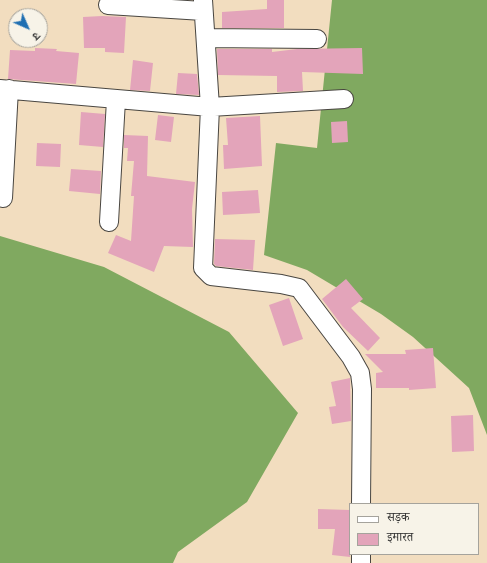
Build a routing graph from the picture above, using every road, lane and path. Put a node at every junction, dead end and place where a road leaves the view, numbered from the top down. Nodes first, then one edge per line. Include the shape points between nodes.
1 (108, 5) dead end
2 (203, 6) edge
3 (206, 38) junction
4 (317, 39) dead end
5 (4, 89) edge
6 (344, 99) dead end
7 (116, 100) junction
8 (210, 107) junction
9 (3, 198) dead end
10 (109, 222) dead end
11 (362, 503) edge

1 - 2 street
2 - 3 street
3 - 4 street
3 - 8 street
5 - 7 street
5 - 9 street
6 - 8 street
7 - 8 street
7 - 10 street
8 - 11 street via 203,268 211,276 299,288 351,357 360,373 362,389

